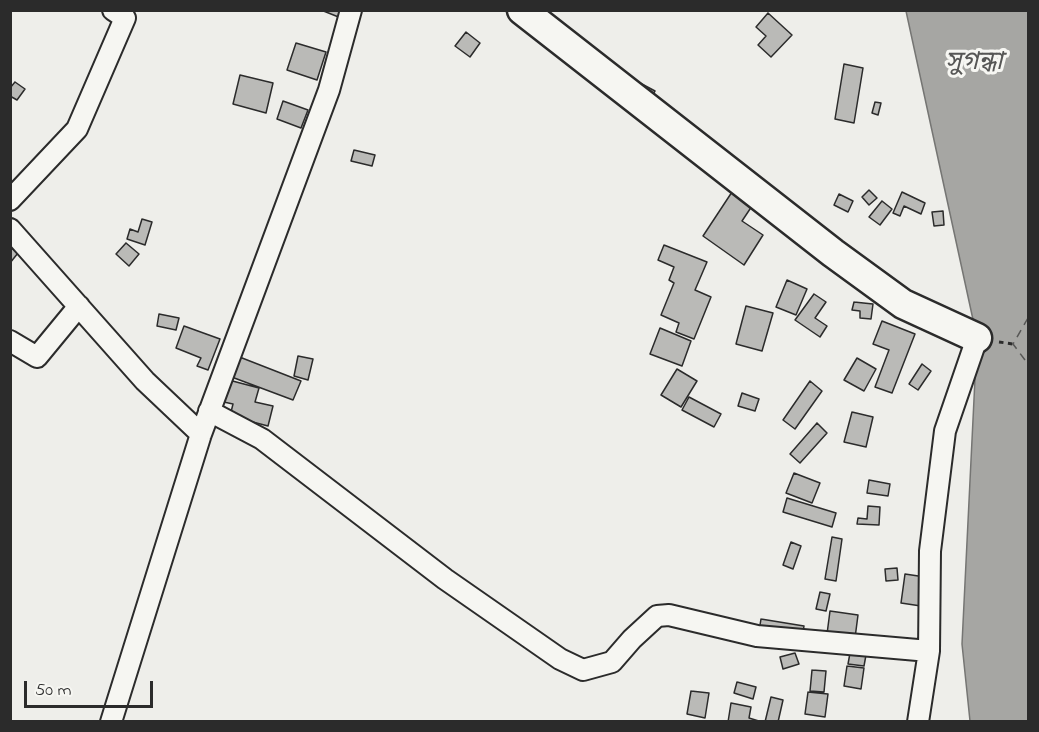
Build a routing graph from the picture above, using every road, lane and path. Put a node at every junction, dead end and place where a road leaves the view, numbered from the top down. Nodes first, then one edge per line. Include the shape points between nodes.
1 (113, 10) edge
2 (351, 10) edge
3 (522, 10) edge
4 (10, 200) edge
5 (10, 229) edge
6 (79, 306) junction
7 (977, 338) joint
8 (10, 341) edge
9 (209, 411) junction
10 (201, 434) junction
11 (929, 651) junction
12 (111, 722) edge
13 (918, 722) edge

1 - 4 street via 125,18 77,129
2 - 9 street via 329,90
3 - 7 main road via 903,304
5 - 6 street
6 - 8 street via 37,357
6 - 10 street via 146,381
7 - 11 street via 945,431 930,551
9 - 10 street
9 - 11 street via 262,439 445,579 583,670 612,662 657,616 669,615 757,636
10 - 12 street
11 - 13 street

